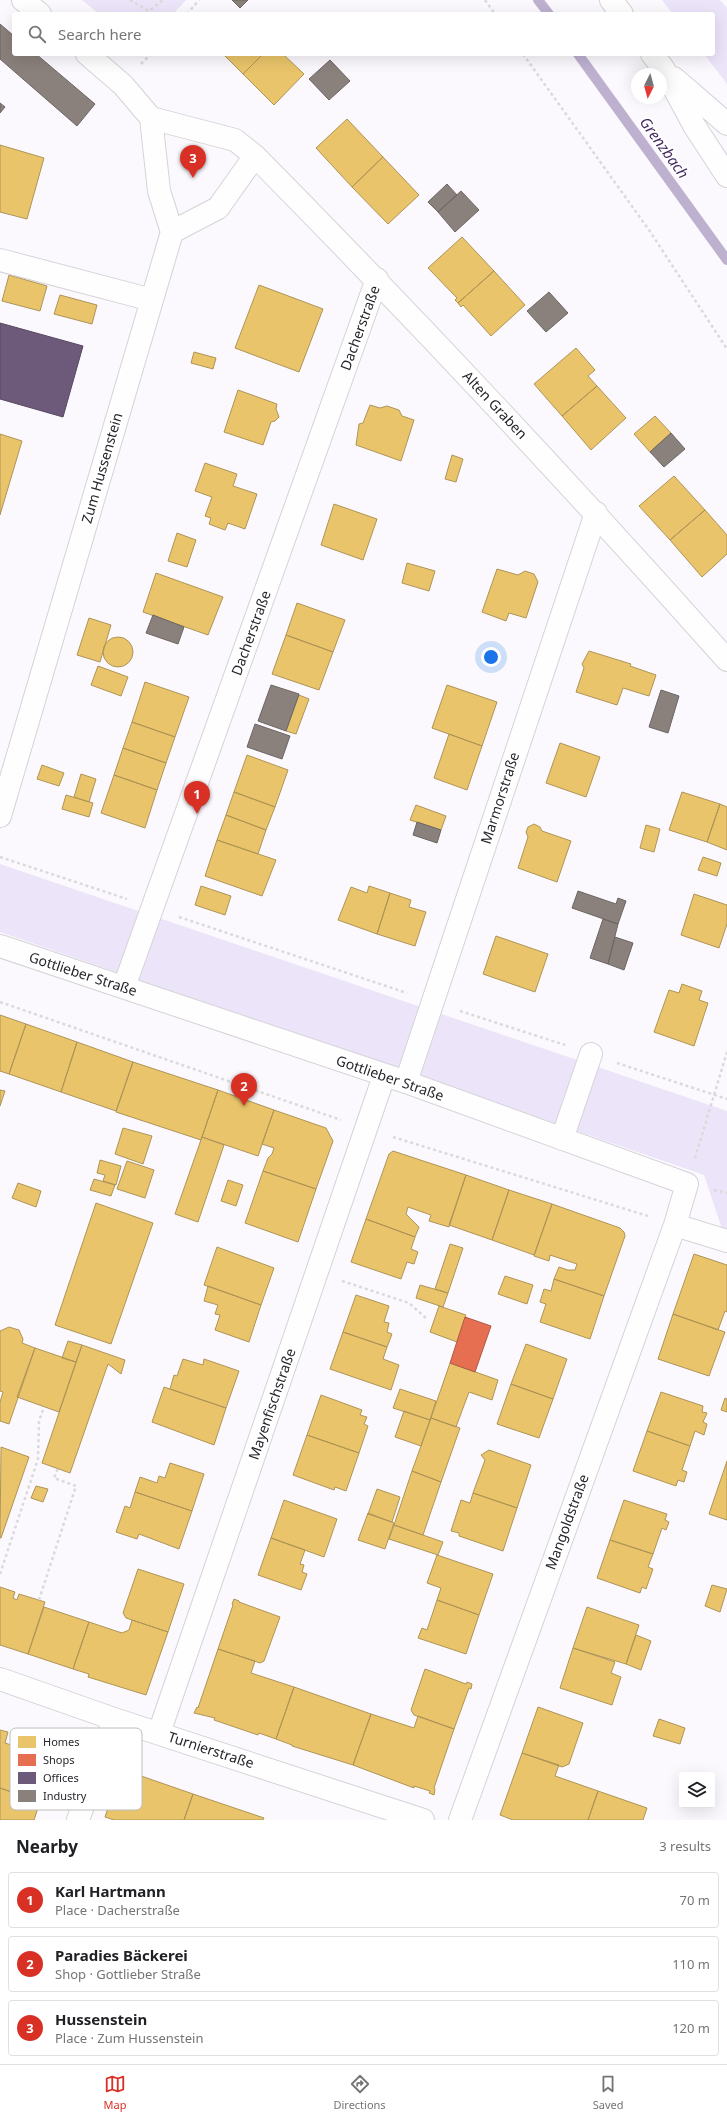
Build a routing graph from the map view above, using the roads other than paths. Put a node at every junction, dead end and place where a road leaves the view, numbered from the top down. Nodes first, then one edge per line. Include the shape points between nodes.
1 (23, 0) edge
2 (611, 0) edge
3 (38, 12) edge
4 (620, 12) edge
5 (89, 56) edge
6 (658, 61) edge
7 (151, 118) junction
8 (727, 124) edge
9 (255, 156) junction
10 (727, 176) edge
11 (172, 232) junction
12 (0, 260) edge
13 (377, 279) junction
14 (152, 300) junction
15 (596, 513) junction
16 (727, 660) edge
17 (0, 816) edge
18 (0, 946) edge
19 (124, 987) junction
20 (591, 1054) road end
21 (384, 1076) junction
22 (406, 1082) junction
23 (562, 1139) junction
24 (675, 1225) junction
25 (727, 1241) edge
26 (0, 1679) edge
27 (114, 1719) junction
28 (111, 1728) edge
29 (159, 1733) junction
30 (423, 1820) edge
31 (460, 1820) edge

1 - 3 street
2 - 4 street
5 - 7 street via 123,84
6 - 8 street
6 - 10 street
7 - 9 street, Alten Graben via 235,140
7 - 11 street via 159,191
9 - 11 street via 218,208
9 - 13 street, Alten Graben
11 - 14 street, Zum Hussenstein
12 - 14 street
13 - 15 street, Alten Graben
13 - 19 street, Dacherstraße
14 - 17 street, Zum Hussenstein
15 - 16 street, Alten Graben
15 - 22 street, Marmorstraße
18 - 19 street, Gottlieber Straße
19 - 21 street, Gottlieber Straße
20 - 23 street
21 - 22 street, Gottlieber Straße
21 - 29 street, Mayenfischstraße
22 - 23 street, Gottlieber Straße
23 - 24 street, Gottlieber Straße via 686,1184
24 - 25 street
24 - 31 street, Mangoldstraße
26 - 27 street, Turnierstraße
27 - 28 street
27 - 29 street, Turnierstraße
29 - 30 street, Turnierstraße

